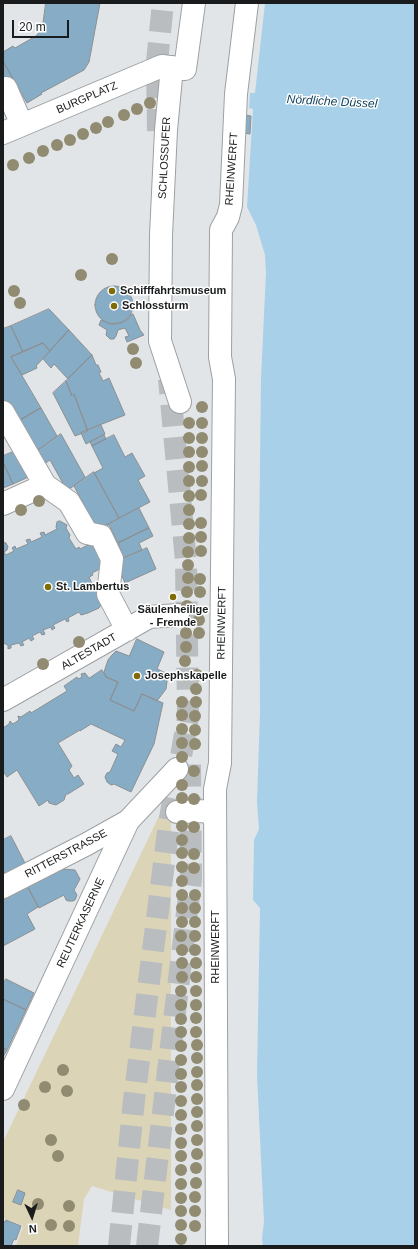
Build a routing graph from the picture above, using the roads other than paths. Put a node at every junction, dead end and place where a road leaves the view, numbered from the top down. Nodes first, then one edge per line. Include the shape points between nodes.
1 (194, 3) edge
2 (247, 3) edge
3 (172, 67) junction
4 (6, 88) dead end
5 (13, 129) edge
6 (180, 402) dead end
7 (3, 412) edge
8 (45, 485) junction
9 (3, 504) edge
10 (178, 615) dead end
11 (126, 630) junction
12 (3, 700) edge
13 (177, 769) dead end
14 (177, 812) dead end
15 (128, 821) junction
16 (211, 827) junction
17 (3, 887) edge
18 (3, 1089) edge
19 (217, 1246) edge

1 - 3 street, BURGPLATZ via 185,69
2 - 16 street, RHEINWERFT via 236,94 231,206 221,230 220,357 224,379 220,763
3 - 5 street, BURGPLATZ via 162,66
3 - 6 street, SCHLOSSUFER via 166,130 168,298 160,341
4 - 5 street
7 - 8 street
8 - 9 street
8 - 11 street via 68,502 87,533 101,536 112,559 108,594
10 - 11 street, ALTESTADT via 149,617
11 - 12 street, ALTESTADT
13 - 15 street, REUTERKASERNE
14 - 16 street via 209,811
15 - 17 street, RITTERSTRASSE
15 - 18 street, REUTERKASERNE
16 - 19 street, RHEINWERFT

